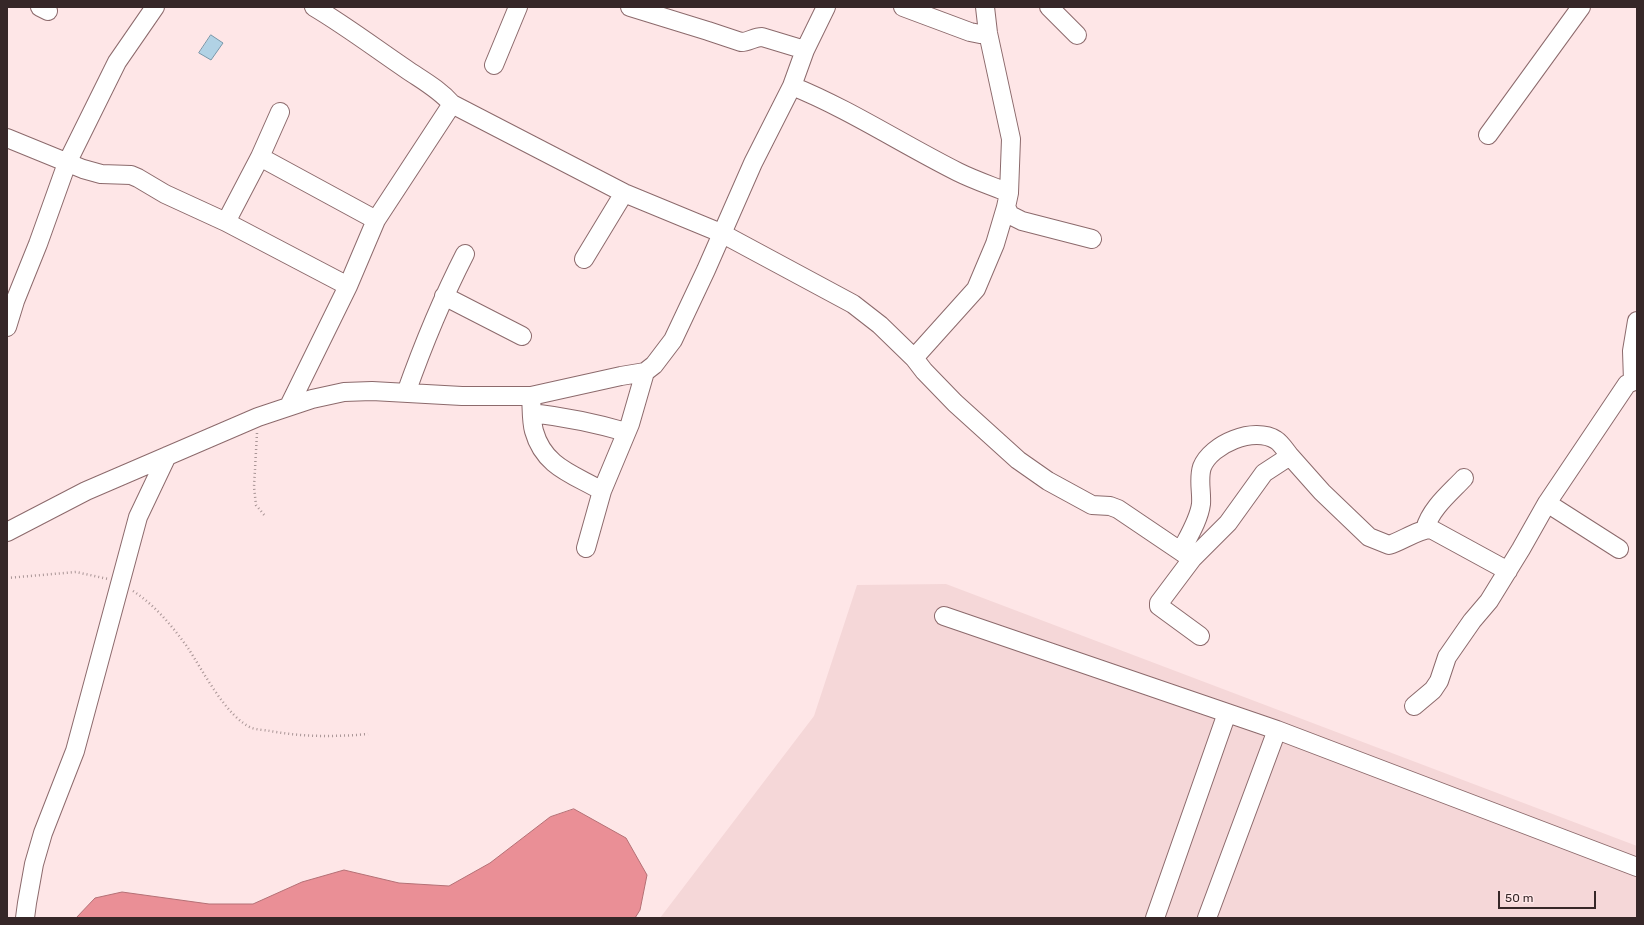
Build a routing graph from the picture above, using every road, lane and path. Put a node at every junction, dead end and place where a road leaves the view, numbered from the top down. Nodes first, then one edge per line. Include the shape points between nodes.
1 (155, 7) edge
2 (314, 7) edge
3 (518, 7) edge
4 (630, 7) edge
5 (826, 7) edge
6 (903, 7) edge
7 (985, 7) edge
8 (1050, 7) edge
9 (1581, 7) edge
10 (988, 34) junction
11 (1077, 35) dead end
12 (805, 50) junction
13 (494, 65) dead end
14 (792, 86) junction
15 (452, 104) junction
16 (280, 112) dead end
17 (1488, 135) dead end
18 (7, 138) edge
19 (260, 156) junction
20 (66, 163) junction
21 (624, 193) junction
22 (1008, 200) junction
23 (376, 220) junction
24 (226, 222) junction
25 (721, 233) junction
26 (1092, 239) dead end
27 (465, 254) dead end
28 (584, 259) dead end
29 (348, 286) junction
30 (444, 296) junction
31 (1637, 321) edge
32 (7, 327) edge
33 (522, 336) dead end
34 (914, 358) junction
35 (645, 372) junction
36 (1635, 381) edge
37 (406, 392) junction
38 (532, 405) junction
39 (289, 406) junction
40 (258, 417) junction
41 (626, 432) junction
42 (167, 456) junction
43 (1290, 456) junction
44 (1464, 478) dead end
45 (602, 490) junction
46 (1547, 503) junction
47 (265, 516) dead end
48 (1425, 529) junction
49 (7, 532) edge
50 (586, 548) dead end
51 (1619, 549) dead end
52 (1187, 555) junction
53 (1508, 571) junction
54 (7, 578) edge
55 (120, 582) junction
56 (944, 616) dead end
57 (1200, 636) dead end
58 (1414, 706) dead end
59 (1227, 713) junction
60 (1277, 730) junction
61 (368, 734) dead end
62 (1637, 866) edge
63 (26, 918) edge
64 (1155, 918) edge
65 (1207, 918) edge

1 - 20 street via 117,62
2 - 15 street via 443,93
3 - 13 street
4 - 12 street via 741,42 762,37
5 - 12 street
6 - 10 street via 970,32
7 - 10 street
8 - 11 street
9 - 17 street
10 - 22 street via 1011,139
12 - 14 street
14 - 22 street via 882,130
14 - 25 street
15 - 21 street
15 - 23 street
16 - 19 street
18 - 20 street
19 - 23 street
19 - 24 street
20 - 24 street via 101,174 131,175
20 - 32 street
21 - 25 street
21 - 28 street
22 - 26 street via 1010,215 1022,221
22 - 34 street via 996,244 976,289
23 - 29 street
24 - 29 street
25 - 34 street via 853,304 880,325
25 - 35 street via 673,340 654,365
27 - 30 street
29 - 39 street
30 - 33 street
30 - 37 street
31 - 36 street via 1632,352
34 - 52 street via 955,403 1018,460 1048,481 1092,505 1118,509
35 - 38 street via 621,376
35 - 41 street
36 - 46 street via 1624,388
37 - 38 street
37 - 39 street via 344,392
38 - 41 street via 563,416
38 - 45 street via 534,430 546,456 562,469
39 - 40 street
40 - 42 street
40 - 47 path via 254,487 256,505
41 - 45 street
42 - 49 street via 86,491
42 - 55 street via 138,517
43 - 48 street via 1322,492 1369,537 1389,545
43 - 52 street via 1264,473 1228,523
43 - 52 street via 1276,440 1260,436 1230,441 1217,448 1203,466 1200,475 1201,503
44 - 48 street via 1433,512 1427,520
45 - 50 street
46 - 51 street
46 - 53 street
48 - 53 street via 1439,532
52 - 57 street via 1159,606
53 - 58 street via 1447,657 1439,681 1433,690
54 - 55 path via 76,572
55 - 61 path via 142,596 175,631 232,714 252,728 296,735 339,737
55 - 63 street via 75,751 42,833
56 - 59 street
59 - 60 street
59 - 64 street
60 - 62 street
60 - 65 street

